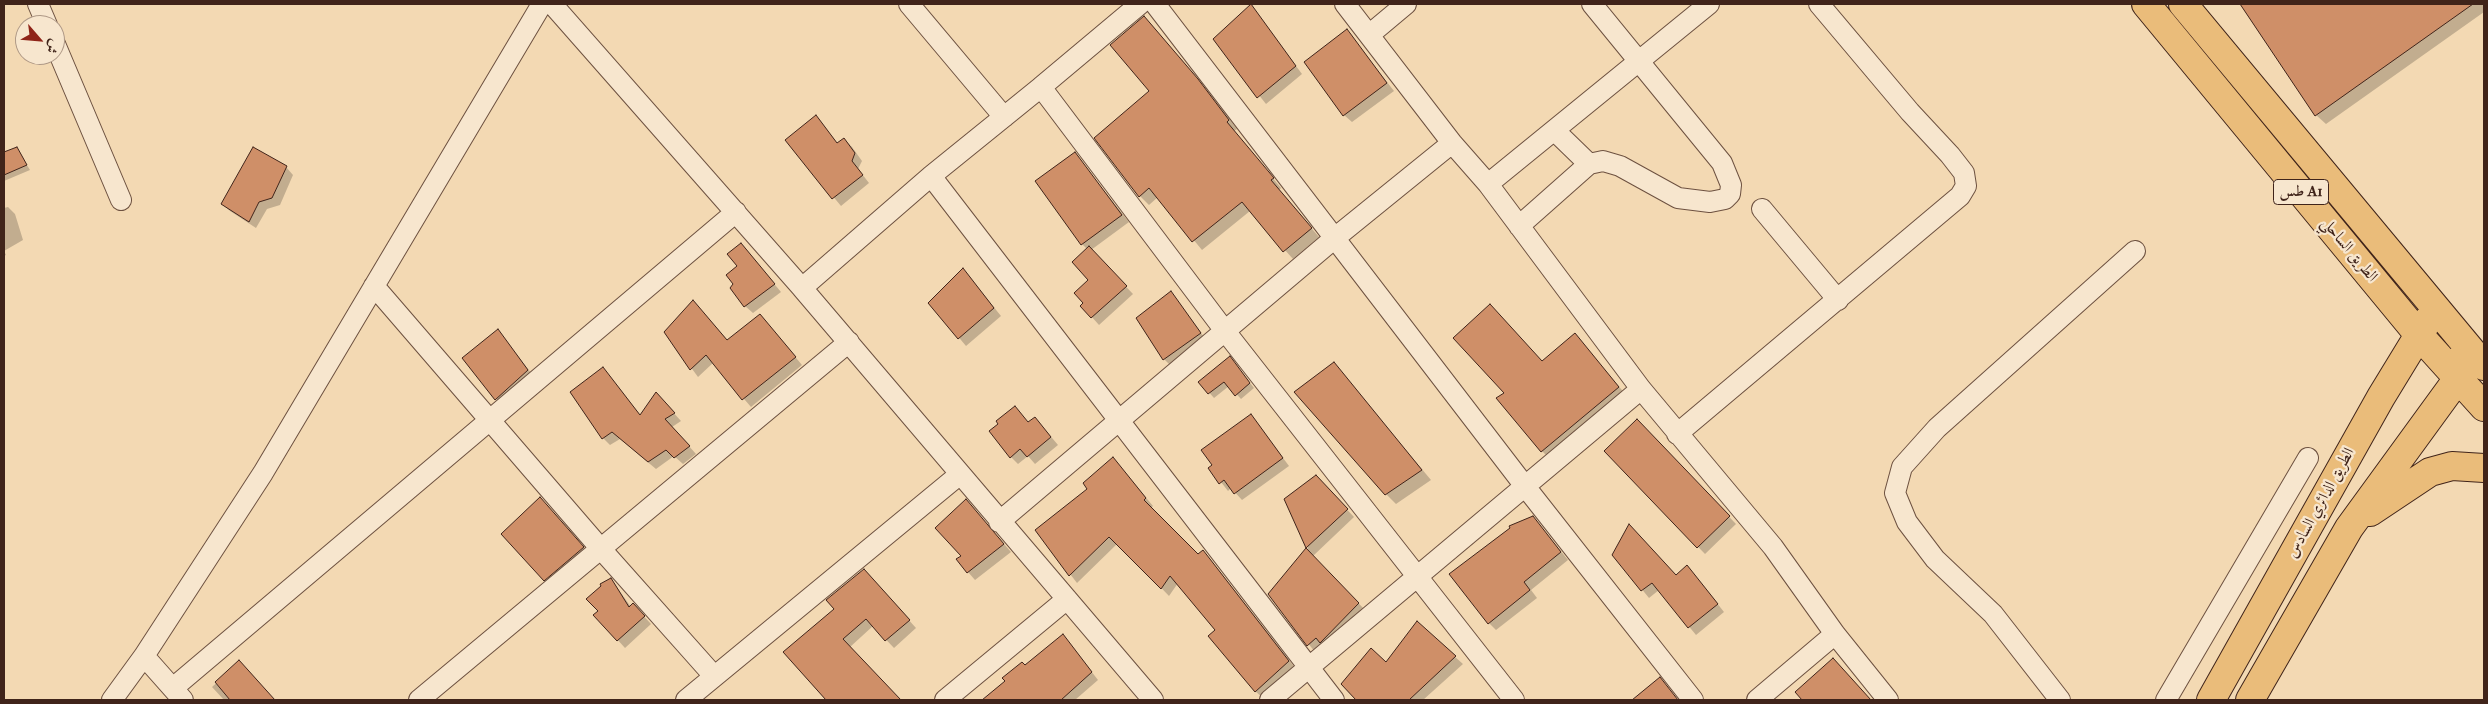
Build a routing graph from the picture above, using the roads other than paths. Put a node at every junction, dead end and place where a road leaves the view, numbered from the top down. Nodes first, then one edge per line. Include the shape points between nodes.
1 (542, 4) edge
2 (552, 4) edge
3 (909, 4) edge
4 (1140, 4) edge
5 (1155, 4) edge
6 (1345, 4) edge
7 (1406, 4) edge
8 (1592, 4) edge
9 (1709, 4) edge
10 (1819, 4) edge
11 (2146, 4) edge
12 (2183, 4) edge
13 (1369, 36) junction
14 (1640, 62) junction
15 (64, 65) edge
16 (1041, 88) junction
17 (1004, 117) junction
18 (1555, 131) junction
19 (1452, 144) junction
20 (1589, 164) junction
21 (931, 176) junction
22 (1488, 184) junction
23 (120, 200) dead end
24 (1762, 209) dead end
25 (736, 212) junction
26 (1519, 226) junction
27 (1336, 237) junction
28 (2135, 251) dead end
29 (374, 286) junction
30 (802, 288) junction
31 (1838, 300) junction
32 (2435, 308) junction
33 (1225, 331) junction
34 (2456, 332) junction
35 (2419, 334) junction
36 (849, 342) junction
37 (2484, 366) edge
38 (2460, 377) junction
39 (1640, 389) junction
40 (2484, 408) edge
41 (1120, 419) junction
42 (491, 421) junction
43 (1677, 434) junction
44 (2308, 458) dead end
45 (2484, 468) edge
46 (959, 475) junction
47 (1524, 485) junction
48 (2312, 520) junction
49 (999, 522) junction
50 (2349, 528) junction
51 (601, 550) junction
52 (1417, 577) junction
53 (1067, 599) junction
54 (1834, 634) junction
55 (144, 656) junction
56 (1309, 668) junction
57 (714, 676) junction
58 (178, 694) edge
59 (952, 698) edge
60 (112, 700) edge
61 (419, 700) edge
62 (686, 700) edge
63 (1153, 700) edge
64 (1270, 700) edge
65 (1334, 700) edge
66 (1514, 700) edge
67 (1693, 700) edge
68 (1758, 700) edge
69 (1888, 700) edge
70 (2060, 700) edge
71 (2166, 700) edge
72 (2211, 700) edge
73 (2250, 700) edge

1 - 29 street
2 - 25 street
3 - 17 street
4 - 16 street
5 - 27 street
6 - 13 street
7 - 13 street
8 - 14 street
9 - 14 street
10 - 31 street via 1950,155 1964,173 1966,186 1960,196
11 - 35 highway, الطريق الساحلي / طس A1
12 - 32 highway, الطريق الساحلي / طس A1
13 - 19 street
14 - 18 street
14 - 20 street via 1722,163 1731,185 1730,194 1725,199 1710,202 1678,198 1620,166 1603,161
15 - 23 street
16 - 17 street
16 - 33 street
17 - 21 street
18 - 20 street
18 - 22 street
19 - 22 street
19 - 27 street
20 - 26 street
21 - 30 street
21 - 41 street
22 - 26 street
24 - 31 street
25 - 30 street
25 - 42 street
26 - 39 street
27 - 33 street
27 - 47 street
28 - 70 street via 1938,428 1902,467 1895,493 1908,522 1935,559 1993,614
29 - 42 street
29 - 55 street via 263,472
30 - 36 street
31 - 43 street
32 - 34 highway, الطريق الساحلي / طس A1
32 - 35 highway, الطريق الدائري السادس
33 - 41 street
33 - 52 street
34 - 37 highway, الطريق الساحلي
34 - 38 highway
35 - 38 highway, الطريق الساحلي / طس A1
35 - 48 highway, الطريق الدائري السادس
36 - 46 street
36 - 51 street
38 - 40 highway, الطريق الساحلي
38 - 50 highway
39 - 43 street
39 - 47 street
41 - 49 street
41 - 56 street
42 - 51 street
42 - 58 street
43 - 54 street via 1773,547
44 - 71 street
45 - 50 highway via 2452,466 2430,472
46 - 49 street
46 - 57 street
47 - 52 street
47 - 67 street
48 - 50 highway
48 - 72 highway, الطريق الدائري السادس
49 - 53 street
50 - 73 highway
51 - 57 street
51 - 61 street
52 - 56 street
52 - 66 street
53 - 59 street
53 - 63 street
54 - 68 street
54 - 69 street
55 - 58 street
55 - 60 street
56 - 64 street
56 - 65 street
57 - 62 street

